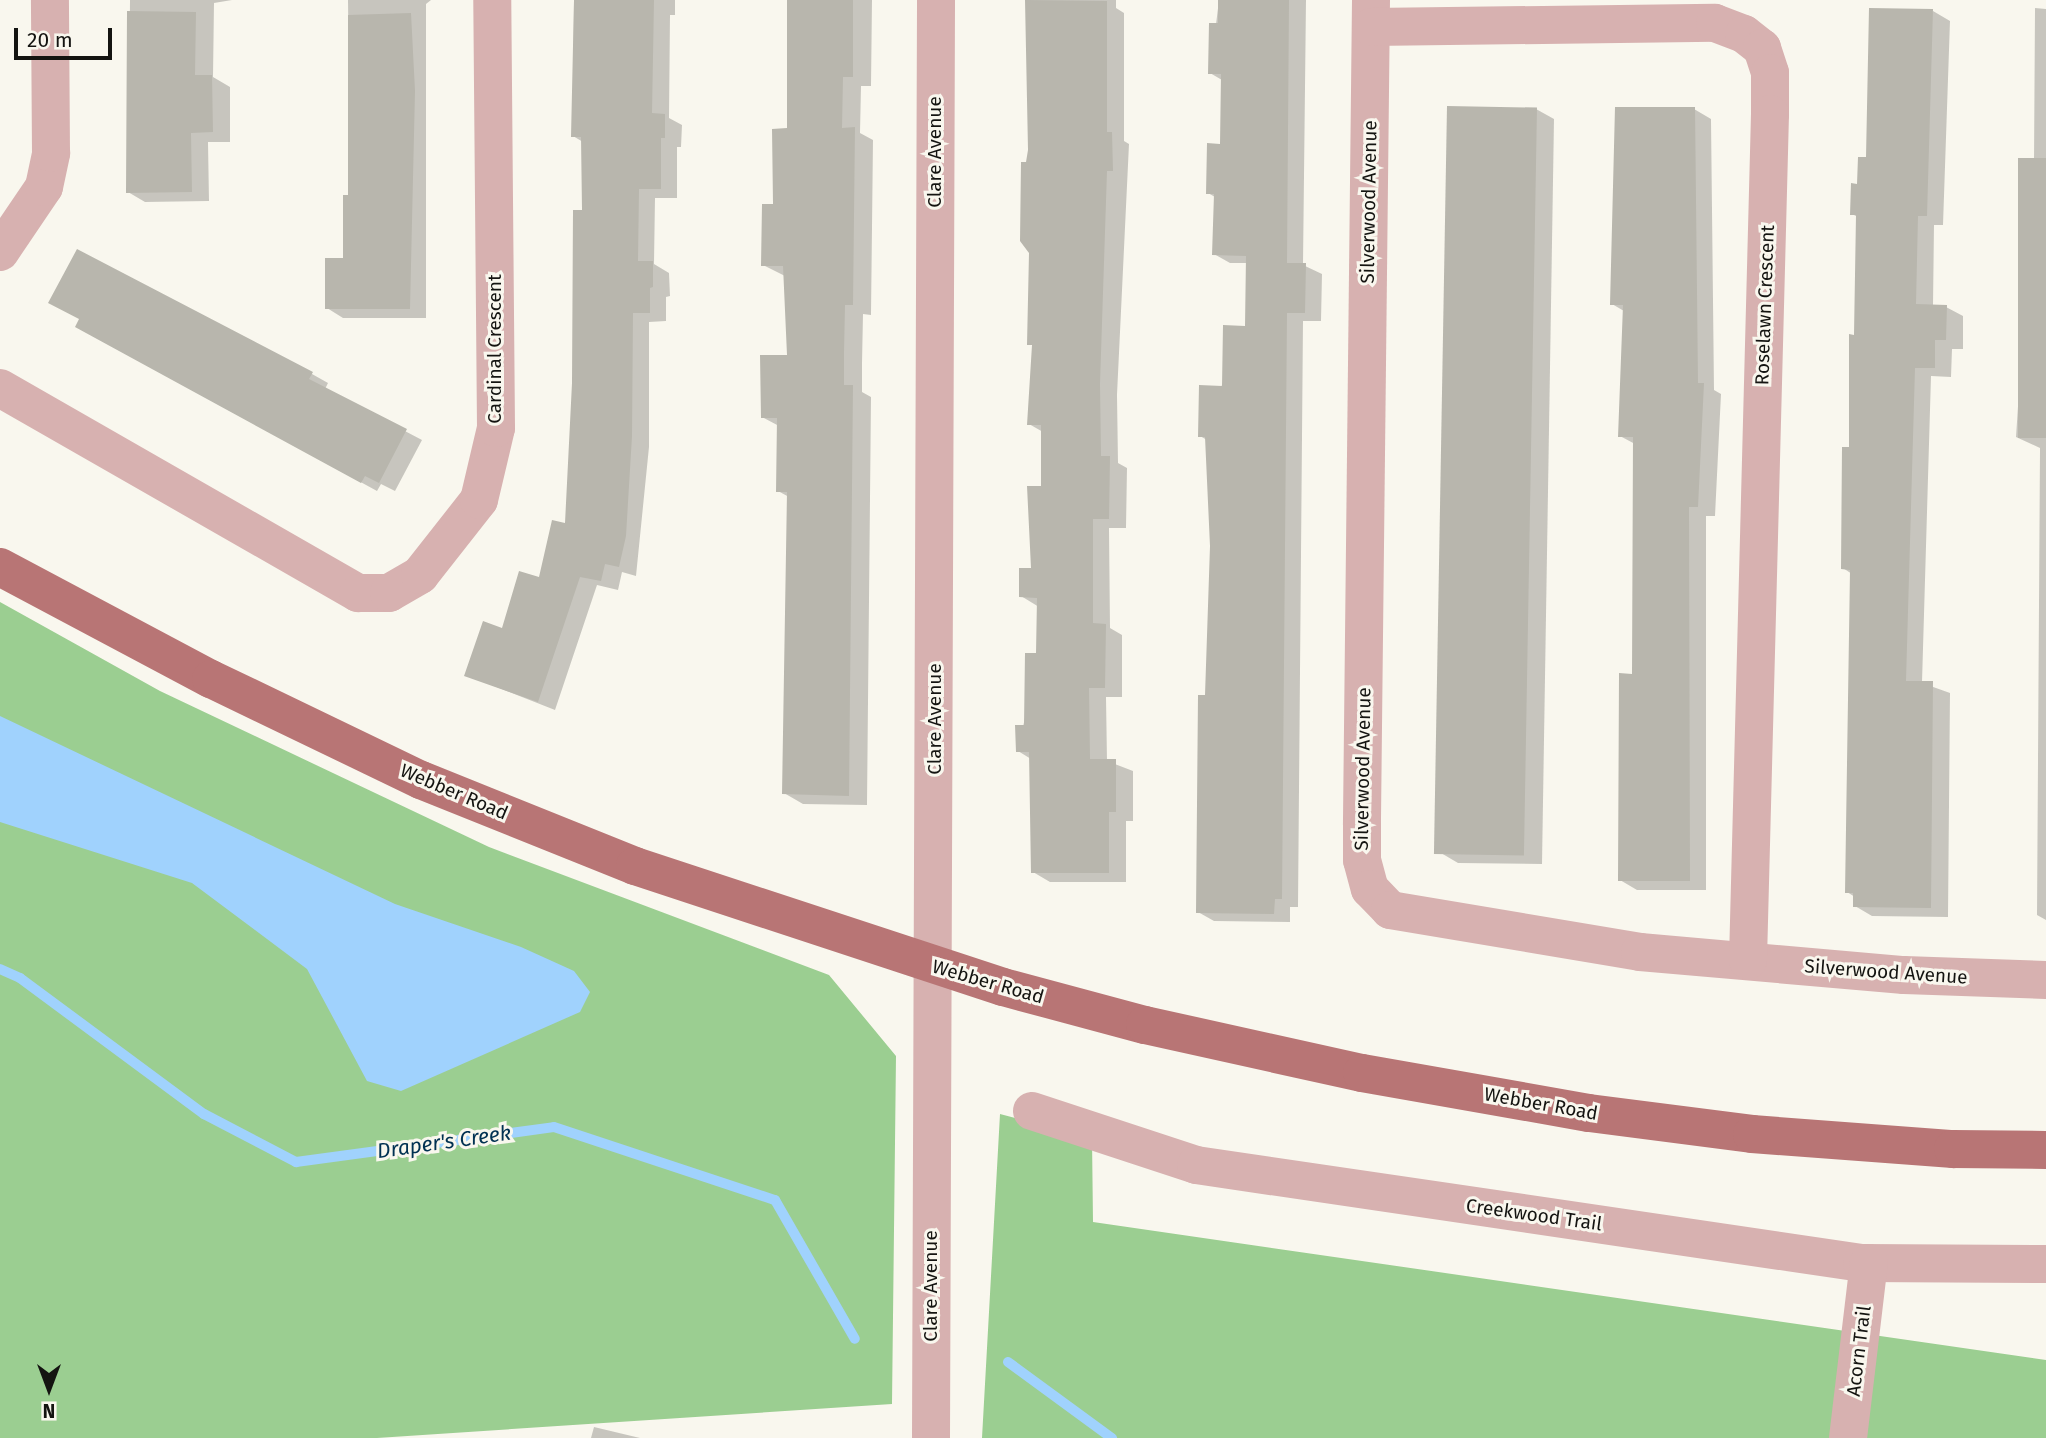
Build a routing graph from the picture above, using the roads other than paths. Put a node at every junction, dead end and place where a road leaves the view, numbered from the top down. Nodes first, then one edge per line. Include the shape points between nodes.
1 (50, 0) edge
2 (492, 0) edge
3 (936, 0) edge
4 (1371, 14) edge
5 (0, 252) edge
6 (0, 388) edge
7 (0, 567) edge
8 (1748, 961) junction
9 (933, 966) junction
10 (2046, 979) edge
11 (1032, 1111) dead end
12 (2046, 1150) edge
13 (1869, 1263) junction
14 (2046, 1264) edge
15 (931, 1438) edge
16 (1848, 1438) edge

1 - 5 street via 51,153 44,187
2 - 6 street, Cardinal Crescent via 496,428 479,500 420,575 389,593 358,593
3 - 9 street, Clare Avenue
4 - 8 street, Silverwood Avenue via 1362,825 1362,860 1370,889 1390,910 1424,918 1640,952
4 - 8 street, Roselawn Crescent via 1715,23 1744,34 1762,48 1770,73 1770,114
7 - 9 main road, Webber Road via 104,625 421,780 635,866
8 - 10 street, Silverwood Avenue via 1904,975
9 - 12 main road, Webber Road via 1145,1026 1362,1073 1589,1112 1752,1135 1953,1149
9 - 15 street, Clare Avenue
11 - 13 street, Creekwood Trail via 1196,1165
13 - 14 street, Creekwood Trail
13 - 16 street, Acorn Trail

